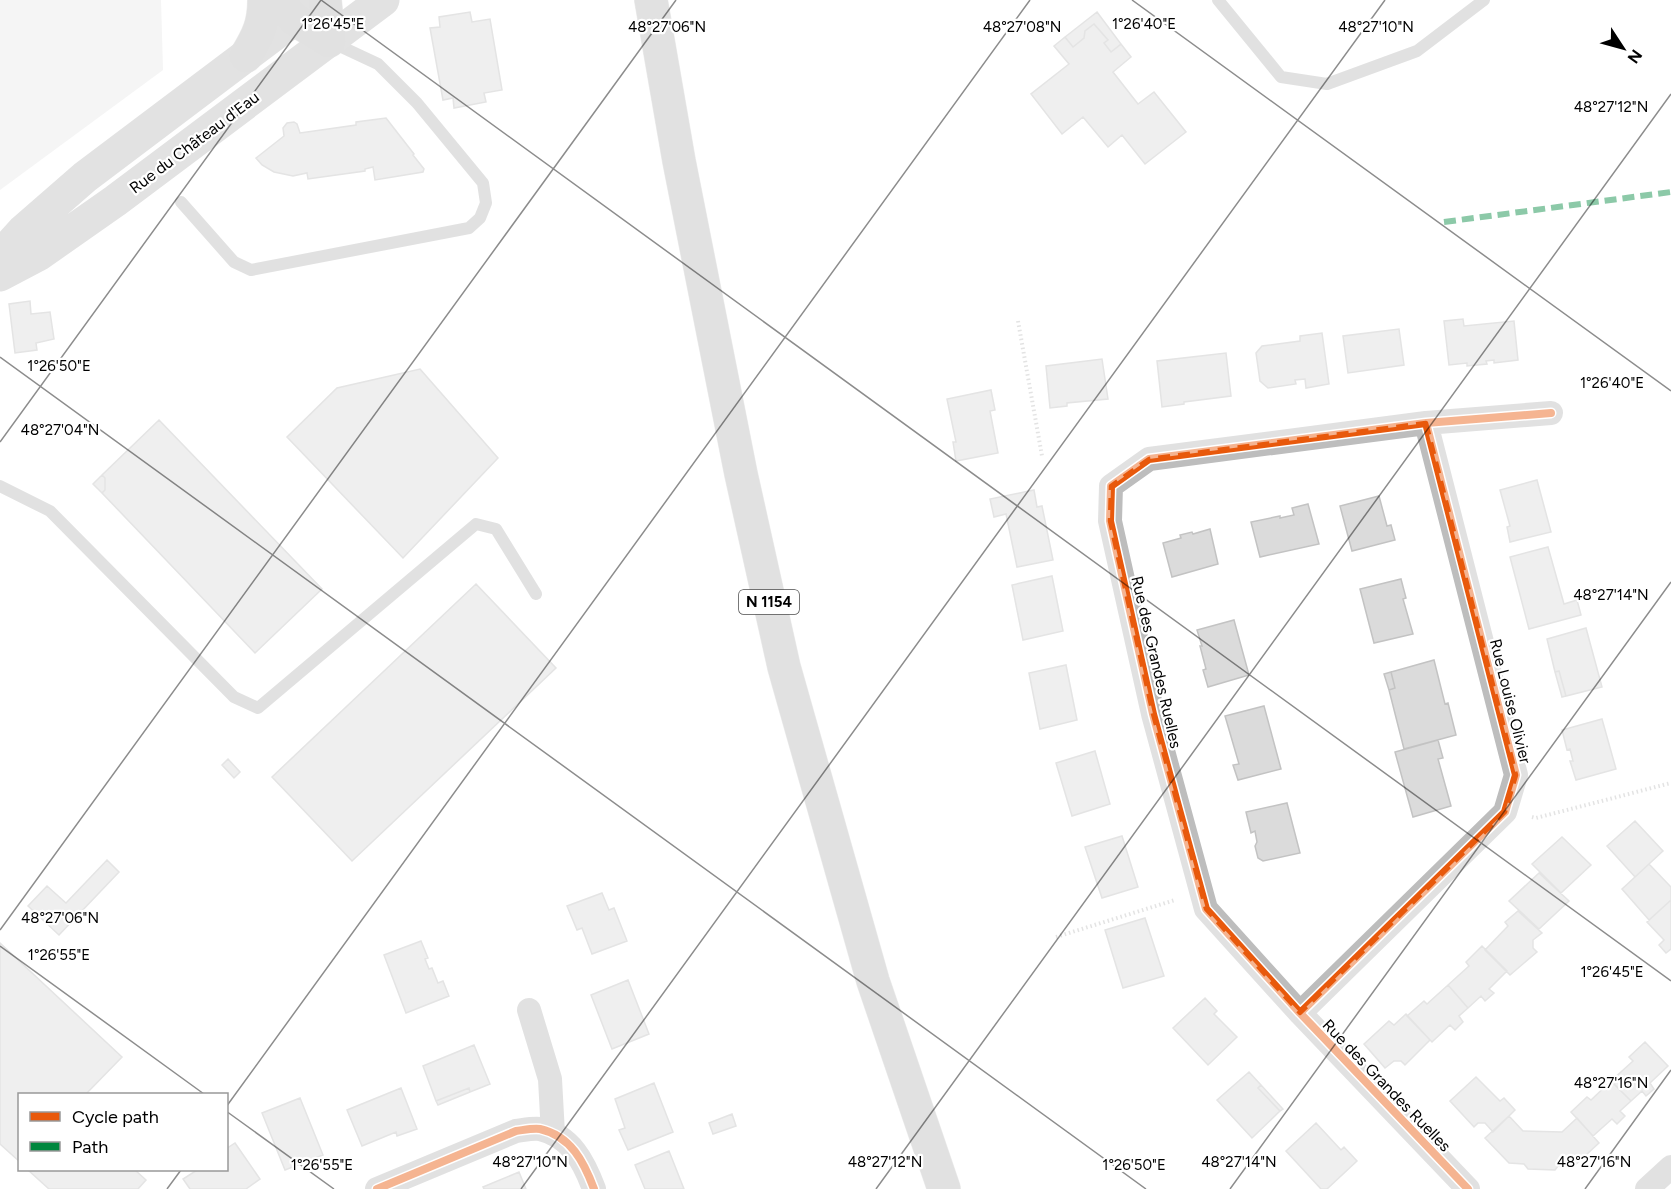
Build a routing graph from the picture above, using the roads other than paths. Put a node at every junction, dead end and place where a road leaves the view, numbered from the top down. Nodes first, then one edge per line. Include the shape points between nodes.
1 (264, 0) edge
2 (325, 0) edge
3 (383, 0) edge
4 (651, 0) edge
5 (1218, 0) edge
6 (1484, 0) edge
7 (297, 6) edge
8 (329, 41) junction
9 (246, 56) junction
10 (181, 202) dead end
11 (0, 256) edge
12 (0, 275) edge
13 (1551, 412) dead end
14 (1426, 423) junction
15 (0, 486) edge
16 (536, 594) dead end
17 (529, 1010) dead end
18 (1300, 1013) junction
19 (553, 1134) junction
20 (1671, 1167) edge
21 (377, 1189) edge
22 (594, 1189) edge
23 (944, 1189) edge
24 (1468, 1189) edge
25 (1647, 1189) edge

1 - 9 main road via 264,16
2 - 8 main road
3 - 8 main road, Rue du Château d'Eau
4 - 23 main road, N 1154 via 741,474 784,667 873,981
5 - 6 lane via 1281,76 1327,84 1417,51
7 - 8 main road
7 - 9 main road
8 - 10 lane via 378,64 417,104 483,183 486,203 480,218 469,228 251,270 234,262
8 - 12 main road, Rue du Château d'Eau via 115,201 38,255
9 - 11 main road via 85,177
13 - 14 street, Rue des Grandes Ruelles
14 - 18 street, Rue Louise Olivier via 1516,775 1504,812
14 - 18 street, Rue des Grandes Ruelles via 1149,459 1111,486 1110,521 1153,714 1206,909
15 - 16 lane via 50,511 234,697 258,708 476,524 496,530
17 - 19 street via 550,1079
18 - 24 street, Rue des Grandes Ruelles
19 - 21 street via 539,1129 516,1131
19 - 22 street via 579,1155
20 - 25 street

